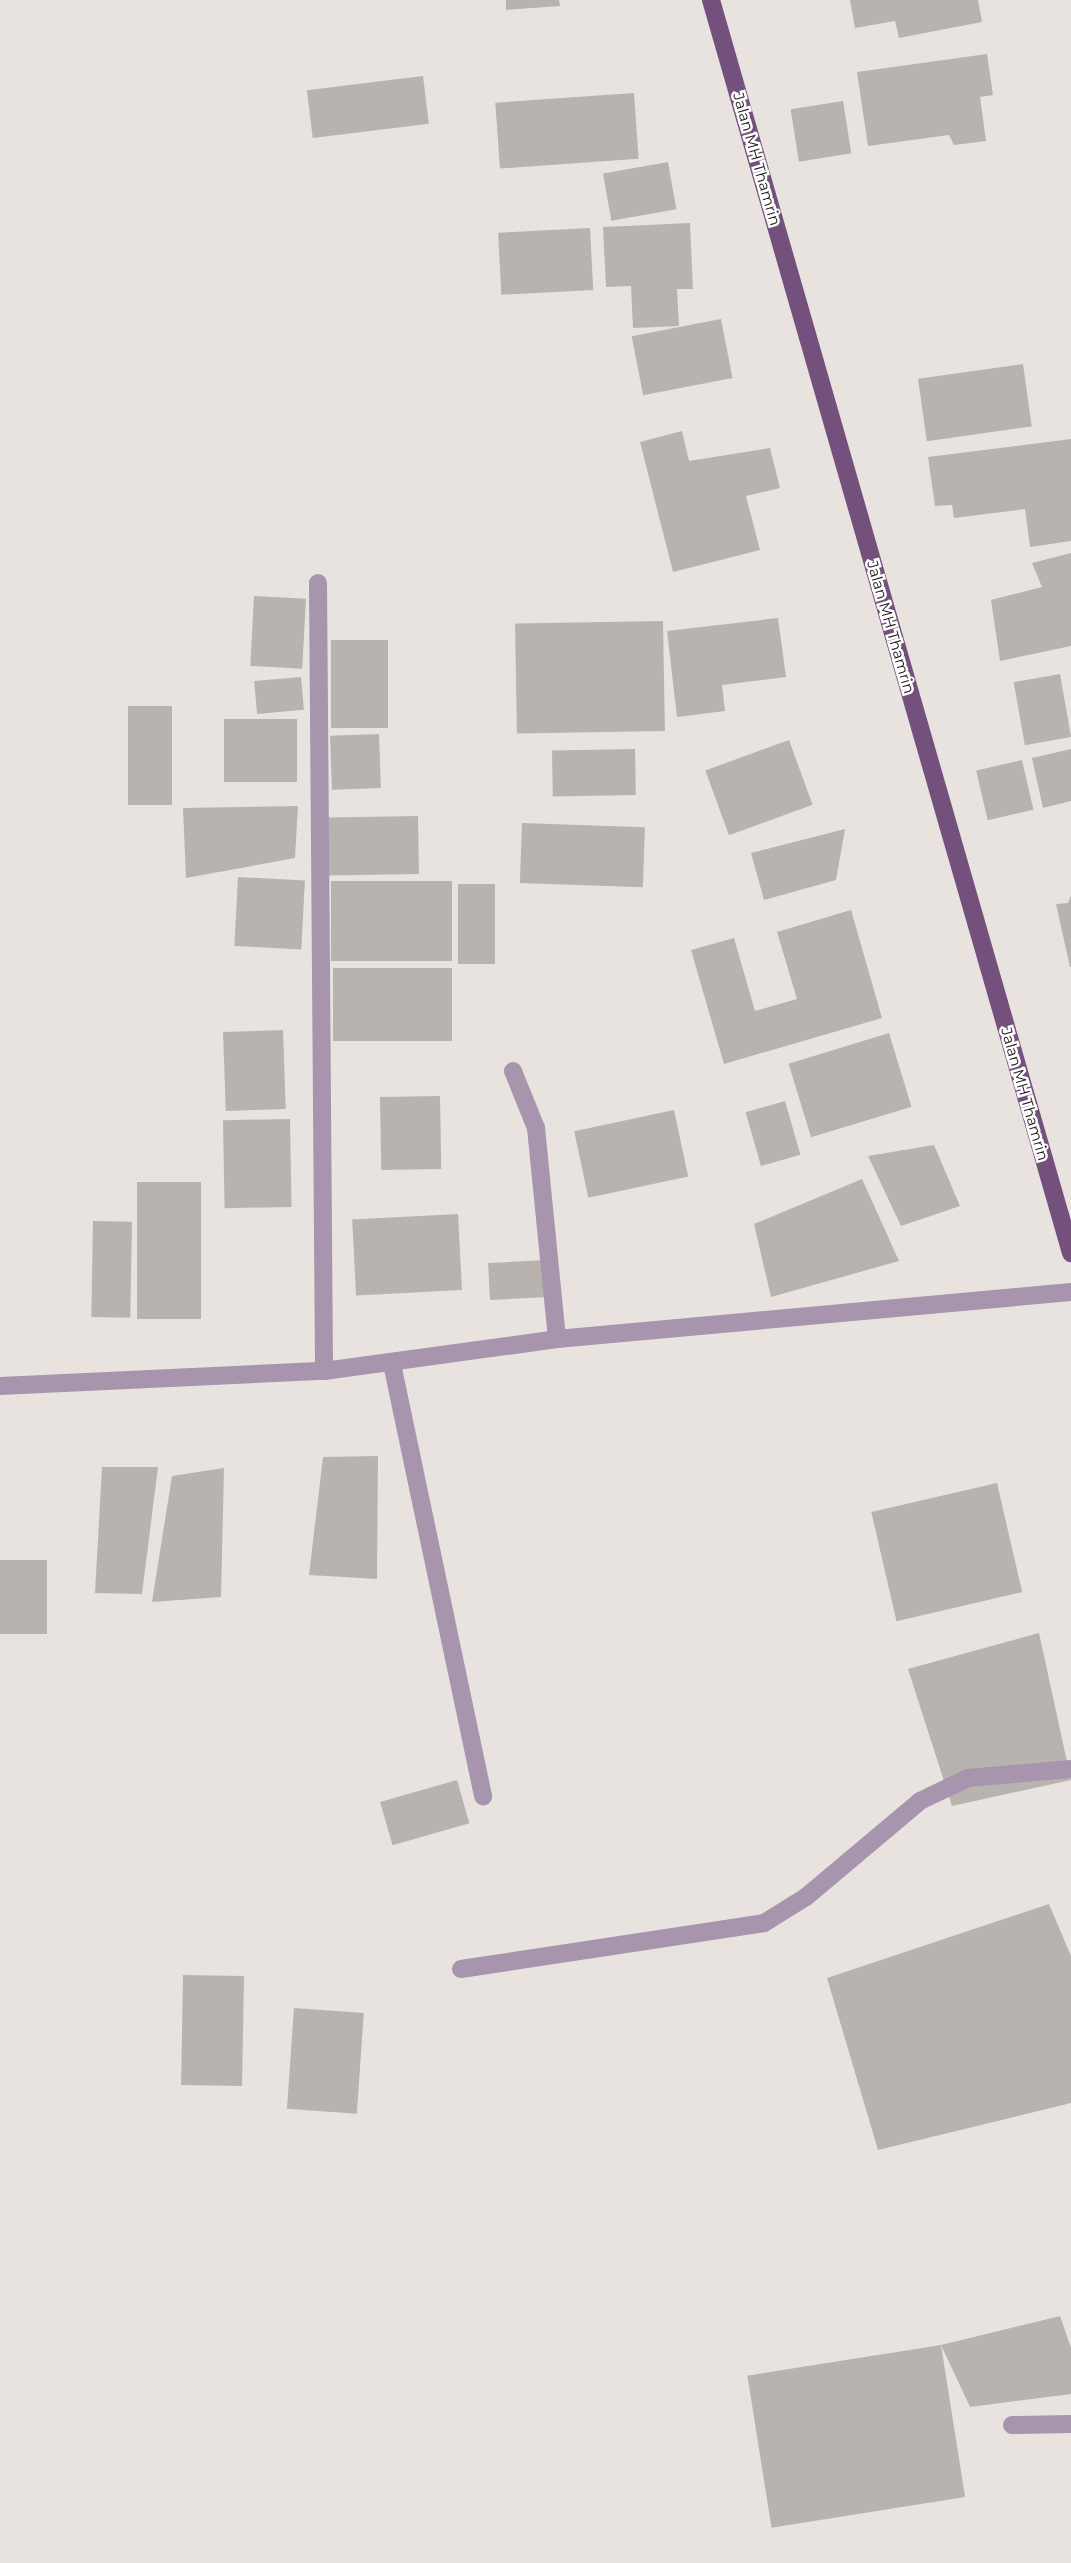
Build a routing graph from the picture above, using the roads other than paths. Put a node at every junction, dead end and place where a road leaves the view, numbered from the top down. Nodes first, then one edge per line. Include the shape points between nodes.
1 (711, 0) edge
2 (318, 583) dead end
3 (513, 1071) dead end
4 (1071, 1253) edge
5 (1071, 1292) edge
6 (557, 1339) junction
7 (392, 1364) junction
8 (324, 1371) junction
9 (0, 1386) edge
10 (1071, 1769) edge
11 (483, 1797) dead end
12 (461, 1969) dead end
13 (1071, 2424) edge
14 (1012, 2425) dead end

1 - 4 main road, Jalan MH Thamrin
2 - 8 street
3 - 6 street via 536,1128
5 - 6 street
6 - 7 street
7 - 8 street
7 - 11 street
8 - 9 street
10 - 12 street via 968,1778 920,1801 806,1897 764,1923
13 - 14 street

